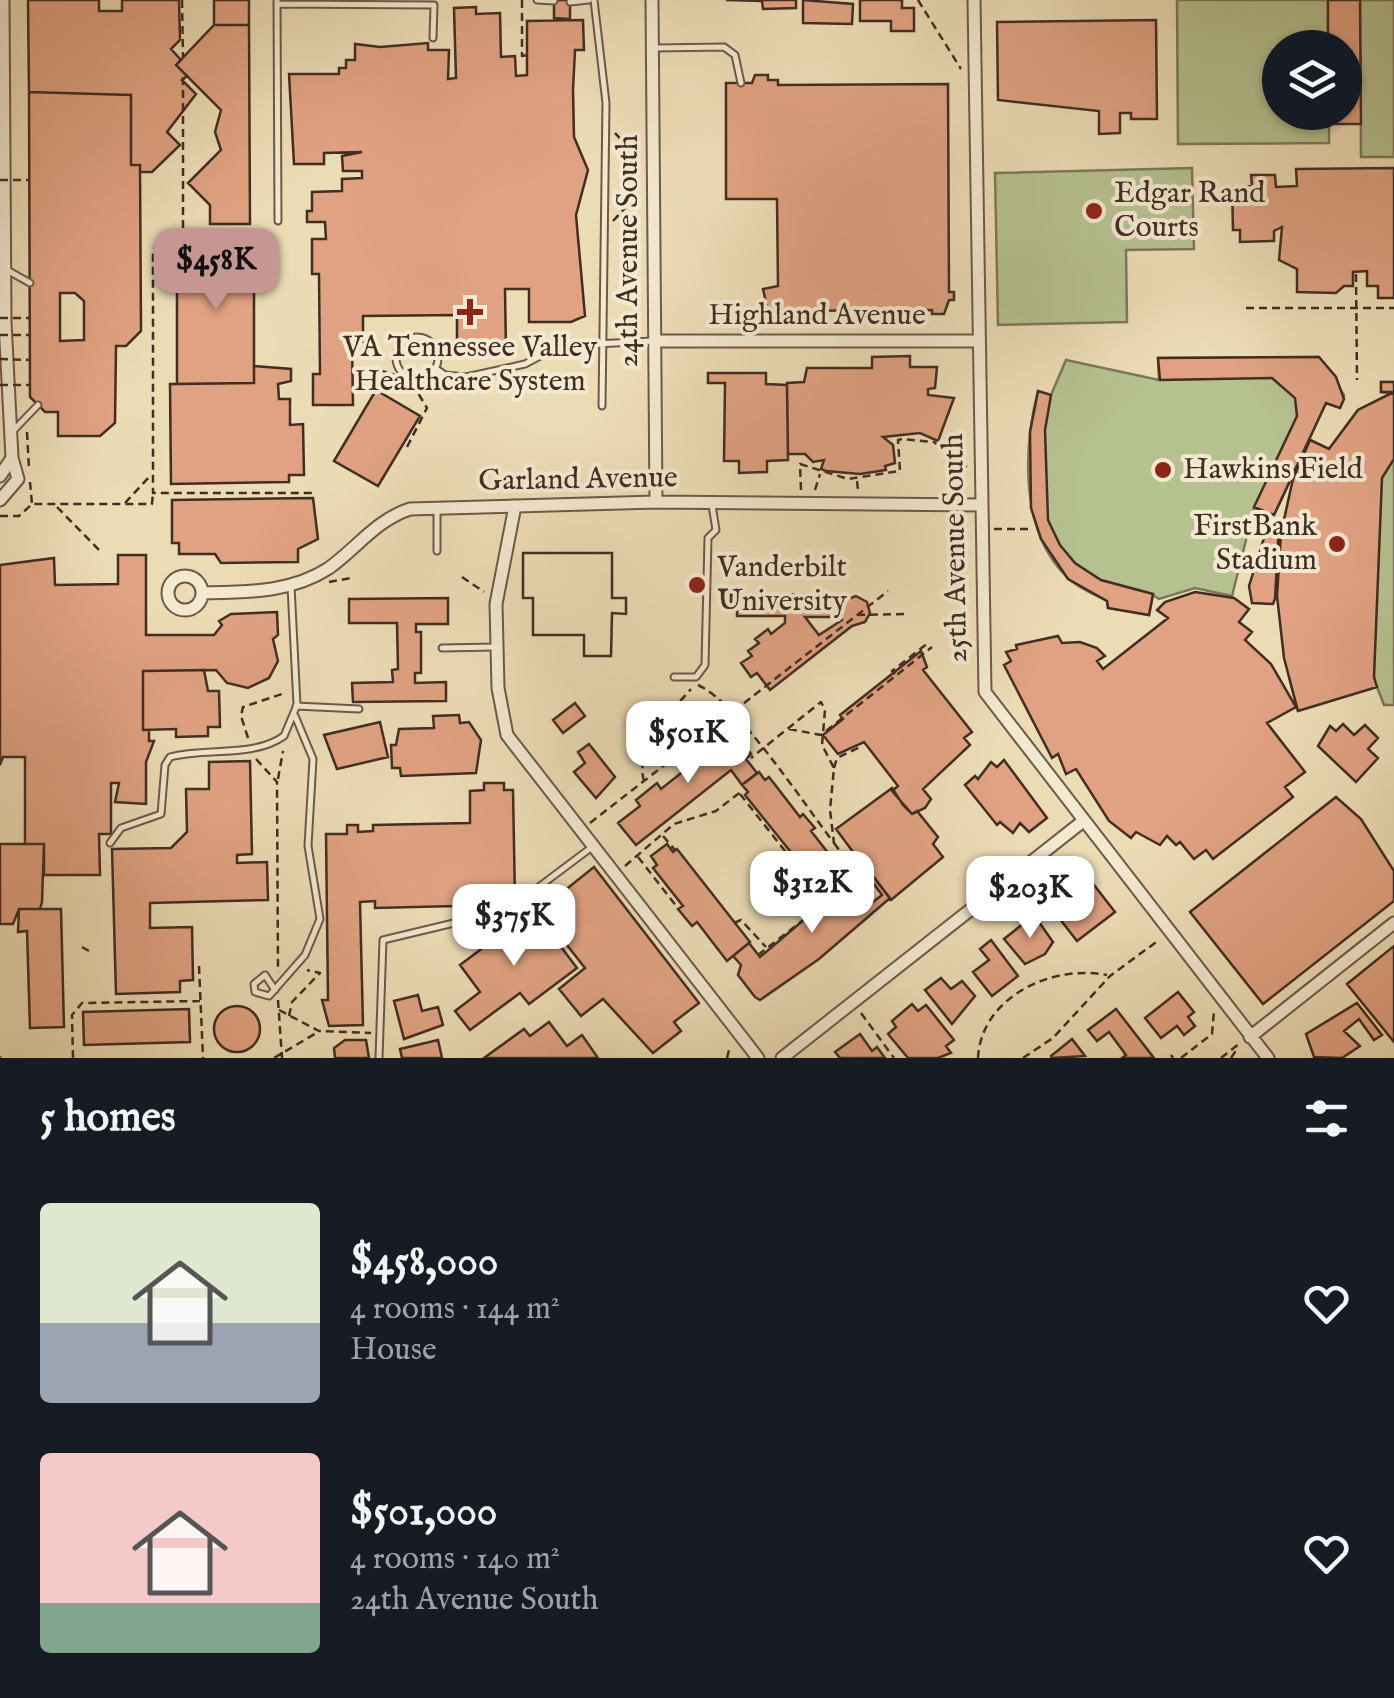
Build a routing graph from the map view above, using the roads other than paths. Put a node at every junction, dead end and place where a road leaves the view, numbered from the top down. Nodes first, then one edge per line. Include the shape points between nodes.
1 (3, 0) edge
2 (538, 0) edge
3 (592, 0) edge
4 (652, 0) edge
5 (974, 0) edge
6 (554, 1) edge
7 (277, 2) edge
8 (570, 2) edge
9 (433, 38) dead end
10 (653, 48) junction
11 (741, 83) dead end
12 (278, 221) dead end
13 (4, 268) junction
14 (30, 283) dead end
15 (655, 341) junction
16 (979, 341) junction
17 (602, 342) junction
18 (435, 368) junction
19 (38, 405) dead end
20 (602, 406) dead end
21 (11, 434) junction
22 (12, 458) junction
23 (0, 476) edge
24 (0, 500) edge
25 (656, 502) junction
26 (711, 503) junction
27 (980, 505) junction
28 (515, 506) junction
29 (437, 508) junction
30 (438, 551) dead end
31 (290, 586) junction
32 (202, 592) dead end
33 (495, 647) junction
34 (442, 648) dead end
35 (674, 677) dead end
36 (296, 706) junction
37 (359, 709) dead end
38 (295, 716) junction
39 (1082, 822) junction
40 (110, 843) dead end
41 (594, 846) junction
42 (1394, 923) edge
43 (276, 988) junction
44 (1250, 1036) junction
45 (379, 1058) edge
46 (758, 1058) edge
47 (782, 1058) edge
48 (1268, 1058) edge

1 - 13 street
2 - 6 lane
3 - 8 lane
3 - 17 lane via 606,103
4 - 10 street, 24th Avenue South
5 - 16 street, 25th Avenue South
7 - 9 lane via 434,5
7 - 12 lane
10 - 11 lane via 724,47 736,56
10 - 15 street, 24th Avenue South
13 - 14 lane
13 - 21 street
15 - 16 street, Highland Avenue
15 - 17 lane
15 - 25 street, 24th Avenue South
16 - 27 street, 25th Avenue South
17 - 18 lane via 559,346 525,364 466,377
17 - 20 lane
18 - 18 lane via 438,355 426,339 406,340 398,350 405,375 418,378
19 - 21 lane
21 - 22 street
22 - 23 street
22 - 24 street via 18,479
25 - 26 street, Garland Avenue
25 - 28 street, Garland Avenue
26 - 27 street, Garland Avenue
26 - 35 lane via 716,530 708,538 705,665 696,677
27 - 39 street, 25th Avenue South via 985,692
28 - 29 street, Garland Avenue
28 - 33 street via 496,604
29 - 30 lane
29 - 31 street, Garland Avenue via 394,514 328,568
31 - 32 street, Garland Avenue
31 - 36 lane
33 - 34 lane
33 - 41 street via 508,735
36 - 37 lane
36 - 38 lane
38 - 40 lane via 274,743 170,756 161,814 121,828
38 - 43 lane via 313,758 308,846 320,919 297,967
39 - 44 street, 25th Avenue South
39 - 47 street
41 - 45 lane via 508,910 384,940
41 - 46 street
42 - 44 street
43 - 43 lane via 263,997 254,984 265,975
44 - 48 street, 25th Avenue South

